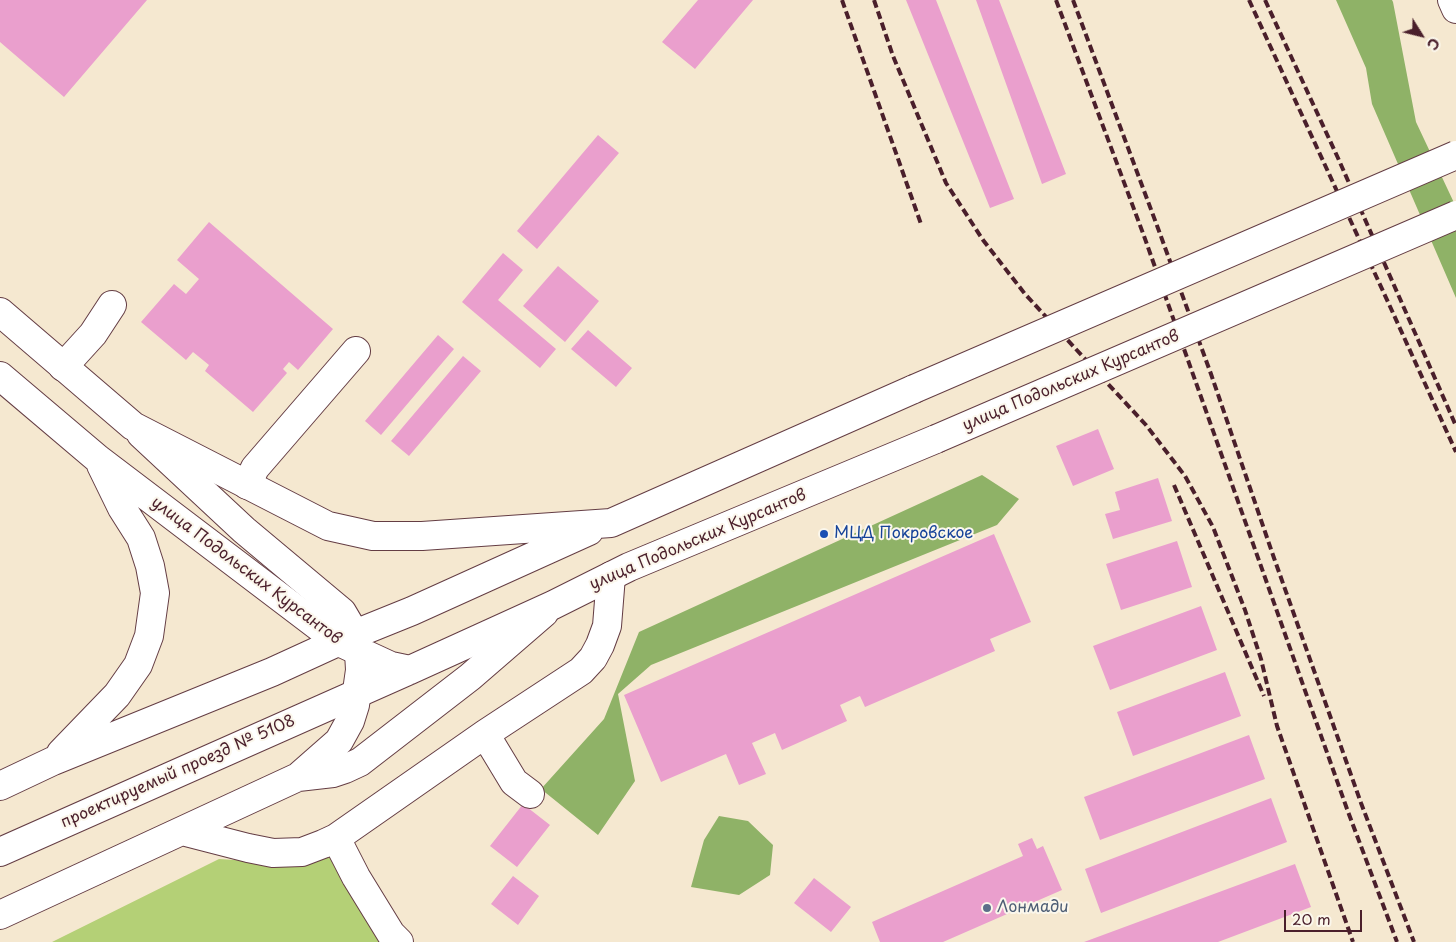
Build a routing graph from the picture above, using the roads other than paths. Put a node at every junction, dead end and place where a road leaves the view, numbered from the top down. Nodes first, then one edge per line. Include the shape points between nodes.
1 (1452, 0) edge
2 (1456, 9) edge
3 (1456, 156) edge
4 (1456, 215) edge
5 (112, 305) dead end
6 (0, 312) edge
7 (356, 351) dead end
8 (63, 367) junction
9 (1, 378) edge
10 (133, 426) junction
11 (98, 459) junction
12 (247, 485) junction
13 (606, 524) junction
14 (611, 576) junction
15 (553, 605) junction
16 (351, 642) junction
17 (410, 670) junction
18 (357, 693) junction
19 (485, 734) junction
20 (53, 761) junction
21 (298, 777) junction
22 (0, 786) edge
23 (530, 794) dead end
24 (182, 831) junction
25 (336, 838) junction
26 (0, 852) edge
27 (0, 915) edge
28 (394, 939) edge

1 - 2 main road
3 - 13 main road, bridge
4 - 14 main road, улица Подольских Курсантов, bridge
5 - 8 main road via 93,334
6 - 8 main road
7 - 12 main road via 255,468
8 - 10 main road
9 - 11 main road, улица Подольских Курсантов
10 - 12 main road
10 - 16 main road via 244,530 342,612
11 - 16 main road, улица Подольских Курсантов
11 - 20 main road via 141,538 150,566 155,593 149,636 138,665 117,695
12 - 13 main road via 328,526 373,536 422,536
13 - 16 main road via 412,611
14 - 15 main road, улица Подольских Курсантов
14 - 19 main road via 607,626 593,658 581,671
15 - 17 main road, улица Подольских Курсантов
15 - 21 main road via 470,677 360,762 333,772
16 - 17 main road, улица Подольских Курсантов via 391,666
16 - 18 main road via 360,670
16 - 20 main road
17 - 18 main road, проектируемый проезд № 5108
18 - 21 main road via 350,721 339,740
18 - 26 main road, проектируемый проезд № 5108
19 - 23 main road via 514,782
19 - 25 main road
20 - 22 main road
21 - 24 main road
24 - 25 main road via 273,853 302,852
24 - 27 main road
25 - 28 main road

